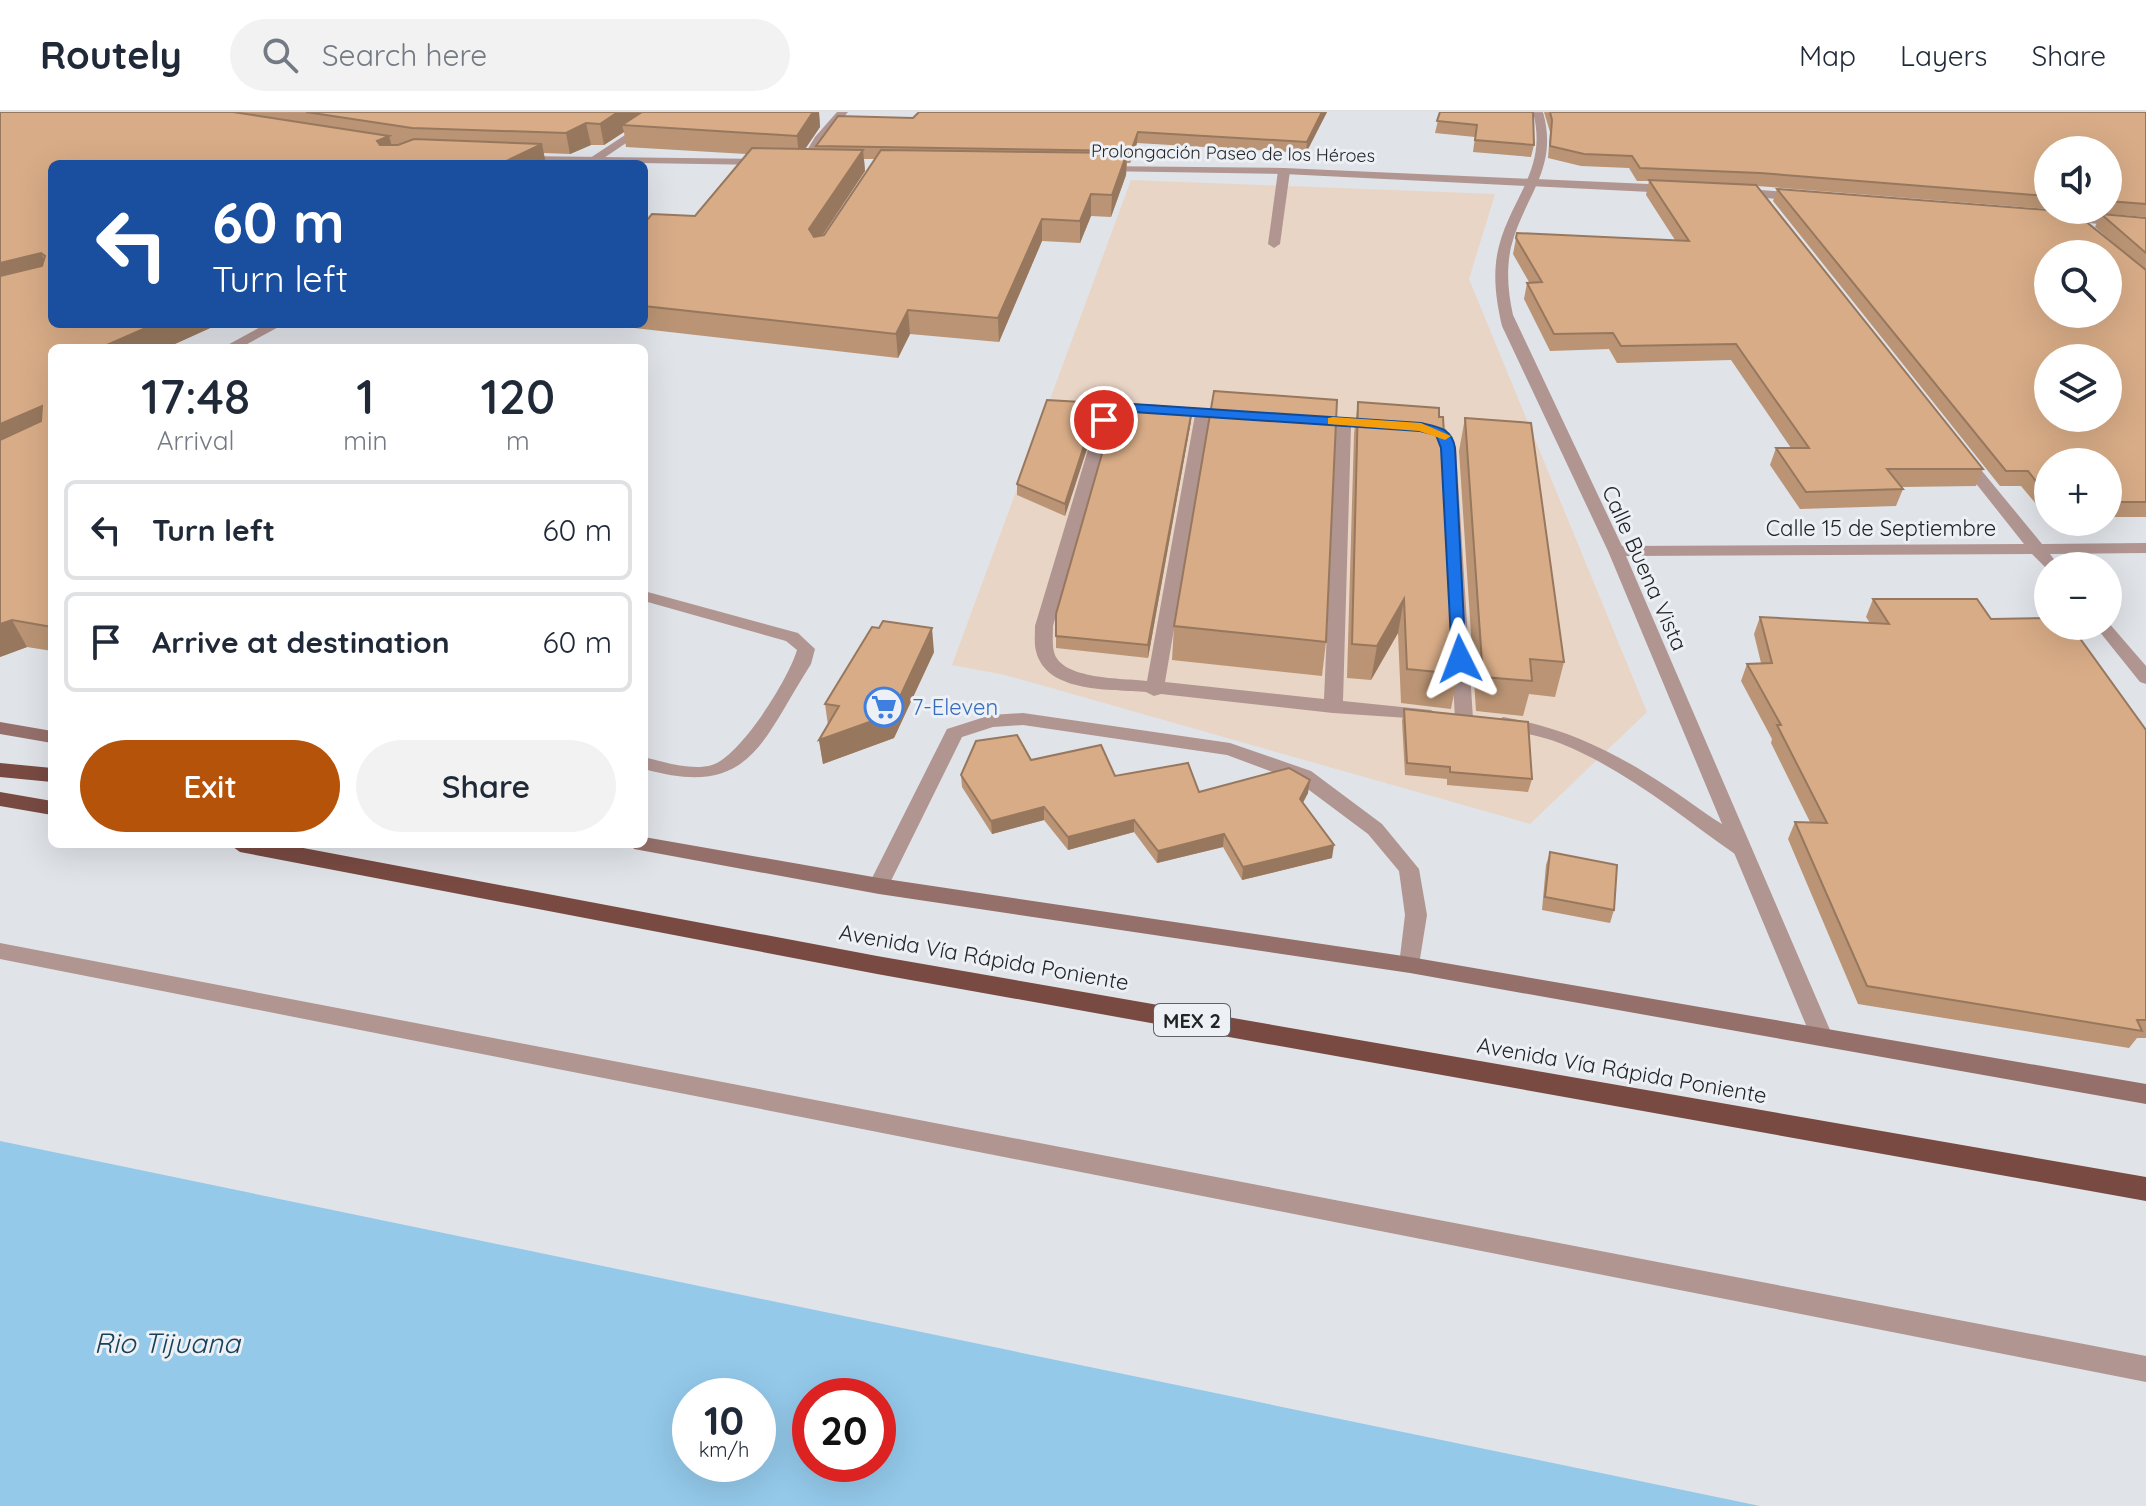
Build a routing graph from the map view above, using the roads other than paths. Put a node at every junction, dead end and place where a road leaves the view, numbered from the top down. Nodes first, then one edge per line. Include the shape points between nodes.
1 (667, 112) edge
2 (843, 112) edge
3 (1538, 112) edge
4 (502, 159) edge
5 (531, 160) edge
6 (593, 160) edge
7 (648, 162) edge
8 (776, 162) edge
9 (791, 162) edge
10 (806, 162) junction
11 (821, 163) edge
12 (1083, 168) edge
13 (1284, 171) junction
14 (1536, 181) junction
15 (1680, 189) edge
16 (1726, 191) edge
17 (1820, 198) edge
18 (2122, 222) edge
19 (2080, 224) edge
20 (2146, 224) edge
21 (2098, 240) edge
22 (1274, 244) dead end
23 (269, 328) edge
24 (237, 344) edge
25 (1203, 413) junction
26 (1250, 416) edge
27 (1297, 419) edge
28 (1344, 422) junction
29 (1949, 439) edge
30 (2146, 548) edge
31 (2036, 549) junction
32 (1616, 551) junction
33 (2039, 552) edge
34 (648, 597) edge
35 (2115, 640) edge
36 (2146, 678) edge
37 (1154, 690) junction
38 (1333, 707) junction
39 (1464, 719) junction
40 (0, 728) edge
41 (48, 736) edge
42 (648, 764) edge
43 (0, 770) edge
44 (48, 775) edge
45 (0, 799) edge
46 (48, 807) edge
47 (648, 845) edge
48 (261, 848) edge
49 (1742, 849) junction
50 (879, 886) junction
51 (0, 951) edge
52 (1410, 965) junction
53 (1822, 1037) junction
54 (2146, 1094) edge
55 (2146, 1189) edge
56 (2146, 1369) edge

1 - 6 street
2 - 10 street
3 - 14 street, Calle Buena Vista via 1544,148
4 - 5 street
7 - 8 street
9 - 10 street
10 - 11 street
12 - 13 street, Prolongación Paseo de los Héroes
13 - 14 street, Prolongación Paseo de los Héroes
13 - 22 street
14 - 15 street, Prolongación Paseo de los Héroes
14 - 32 street, Calle Buena Vista via 1508,237 1500,293 1509,326
16 - 17 street via 1761,199
18 - 20 street
19 - 21 street
23 - 24 street
25 - 26 street
25 - 37 street
25 - 37 street via 1133,408 1104,420 1044,626 1045,652 1053,667 1076,679
27 - 28 street
28 - 38 street
28 - 39 street via 1421,427 1446,438
29 - 31 street
30 - 31 street, Calle 15 de Septiembre
31 - 32 street, Calle 15 de Septiembre
31 - 33 street
32 - 49 street, Calle Buena Vista
34 - 42 street via 792,637 806,649 802,664 740,754 720,770 695,772
35 - 36 street
37 - 38 street
38 - 39 street
39 - 49 street via 1565,735
40 - 41 main road
43 - 44 highway
45 - 46 highway
47 - 50 main road
48 - 55 highway, Avenida Vía Rápida Poniente / MEX 2 via 877,965
49 - 53 street, Calle Buena Vista
50 - 52 main road
50 - 52 street via 954,733 991,721 1023,719 1230,749 1304,776 1375,829 1409,869 1416,915
51 - 56 street
52 - 53 main road
53 - 54 main road

